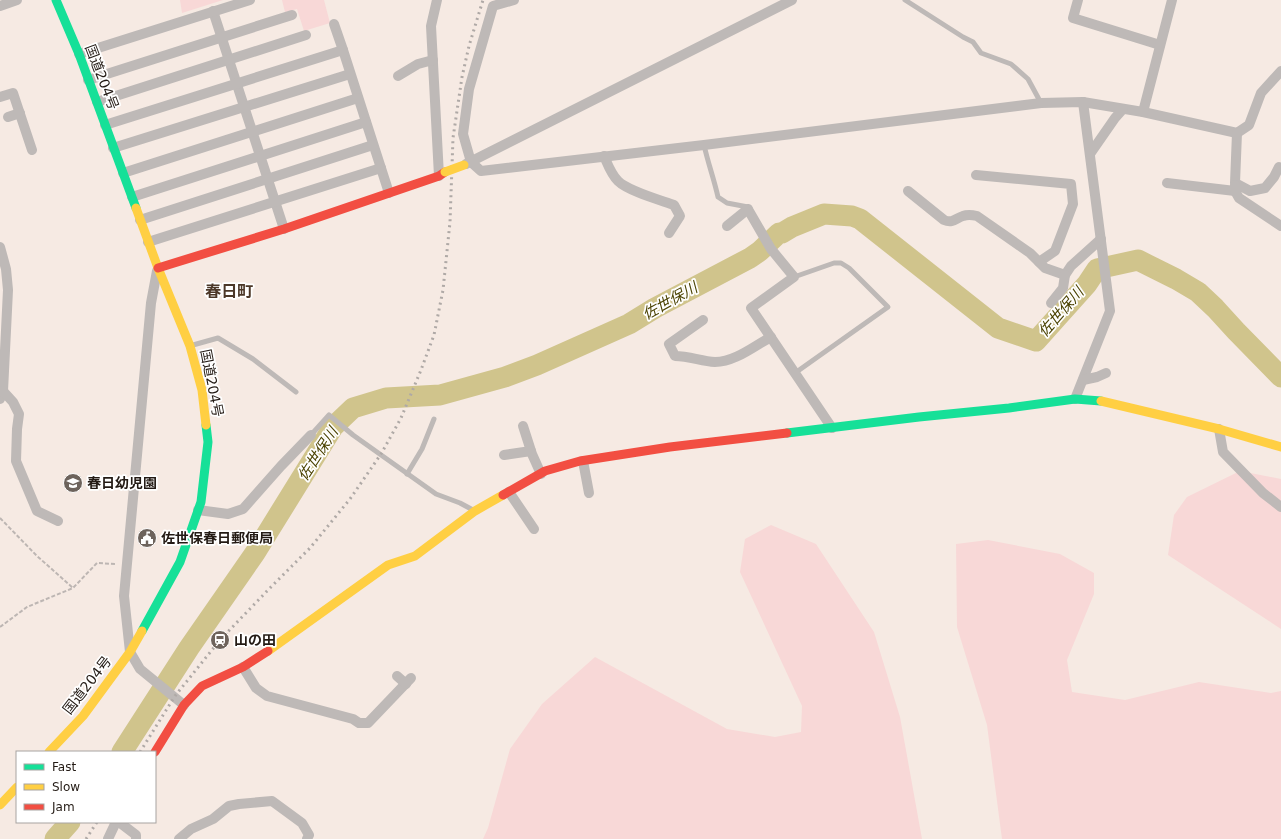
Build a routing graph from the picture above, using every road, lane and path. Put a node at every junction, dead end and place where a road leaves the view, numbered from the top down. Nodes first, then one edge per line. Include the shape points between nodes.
1 (17, 0) edge
2 (56, 0) edge
3 (250, 0) edge
4 (437, 0) edge
5 (514, 0) edge
6 (792, 0) edge
7 (905, 0) edge
8 (1078, 0) edge
9 (1172, 0) edge
10 (0, 6) edge
11 (213, 11) junction
12 (292, 15) dead end
13 (334, 24) dead end
14 (306, 35) dead end
15 (222, 38) junction
16 (1160, 45) junction
17 (343, 50) junction
18 (79, 54) junction
19 (229, 59) junction
20 (433, 60) junction
21 (1281, 71) edge
22 (350, 74) junction
23 (398, 76) dead end
24 (88, 80) junction
25 (236, 83) junction
26 (0, 97) edge
27 (358, 98) junction
28 (97, 102) junction
29 (1083, 102) junction
30 (1041, 103) junction
31 (244, 107) junction
32 (1123, 109) junction
33 (1143, 112) junction
34 (20, 113) junction
35 (8, 117) dead end
36 (366, 122) junction
37 (105, 125) junction
38 (252, 132) junction
39 (1237, 133) junction
40 (373, 145) junction
41 (704, 145) junction
42 (113, 148) junction
43 (32, 150) dead end
44 (1090, 154) junction
45 (260, 156) junction
46 (604, 156) junction
47 (468, 163) junction
48 (1279, 167) dead end
49 (381, 168) junction
50 (123, 173) junction
51 (442, 174) junction
52 (976, 175) dead end
53 (267, 178) junction
54 (1167, 183) dead end
55 (1235, 187) junction
56 (908, 191) dead end
57 (389, 193) junction
58 (132, 197) junction
59 (275, 202) junction
60 (748, 210) junction
61 (140, 220) junction
62 (727, 226) dead end
63 (1281, 226) edge
64 (284, 229) junction
65 (669, 233) dead end
66 (1101, 238) junction
67 (148, 242) junction
68 (0, 247) edge
69 (1039, 262) junction
70 (158, 268) junction
71 (1065, 276) junction
72 (794, 277) junction
73 (1051, 303) dead end
74 (703, 320) dead end
75 (771, 337) junction
76 (190, 346) junction
77 (795, 373) junction
78 (1106, 373) dead end
79 (1083, 380) junction
80 (296, 392) dead end
81 (2, 395) edge
82 (1075, 399) junction
83 (434, 419) dead end
84 (523, 426) dead end
85 (832, 428) junction
86 (1219, 429) junction
87 (311, 435) joint
88 (1281, 447) edge
89 (531, 451) junction
90 (504, 455) dead end
91 (583, 461) junction
92 (407, 474) junction
93 (542, 474) junction
94 (509, 492) junction
95 (589, 493) dead end
96 (1281, 507) edge
97 (198, 510) junction
98 (475, 511) junction
99 (0, 518) edge
100 (58, 522) dead end
101 (534, 524) dead end
102 (127, 565) junction
103 (73, 588) junction
104 (0, 627) edge
105 (130, 652) junction
106 (243, 668) junction
107 (397, 676) dead end
108 (184, 705) junction
109 (51, 751) edge
110 (156, 751) edge
111 (16, 788) edge
112 (0, 805) edge
113 (117, 823) edge
114 (119, 823) edge
115 (108, 839) edge
116 (136, 839) edge
117 (179, 839) edge
118 (307, 839) edge

1 - 10 street
2 - 18 main road, 国道204号
3 - 11 street
4 - 20 street via 431,26
5 - 47 street via 493,6 469,89 463,134
6 - 47 street
7 - 30 lane via 973,42 981,53 1011,64 1028,79
8 - 16 street via 1073,18
9 - 16 street
11 - 15 street
11 - 18 street
12 - 15 street
13 - 17 street
14 - 19 street
15 - 19 street
15 - 24 street
16 - 33 street
17 - 22 street
17 - 25 street
18 - 24 main road, 国道204号
19 - 25 street
19 - 28 street
20 - 23 street via 418,64
20 - 51 street
21 - 39 street via 1261,92 1249,125
22 - 27 street
22 - 31 street
24 - 28 main road, 国道204号
25 - 31 street
25 - 37 street
26 - 34 street via 13,93
27 - 36 street
27 - 38 street
28 - 37 main road, 国道204号
29 - 30 street
29 - 32 street
29 - 44 street
30 - 41 street
31 - 38 street
31 - 42 street
32 - 33 street
32 - 44 street
33 - 39 street
34 - 35 street
34 - 43 street
36 - 40 street
36 - 45 street
37 - 42 main road, 国道204号
38 - 45 street
38 - 50 street
39 - 55 street
40 - 49 street
40 - 53 street
41 - 46 street
41 - 60 lane via 718,197 727,203 748,207
42 - 50 main road, 国道204号
44 - 66 street
45 - 53 street
45 - 58 street
46 - 47 street via 481,171
46 - 65 street via 618,181 628,188 674,205 680,216
47 - 51 main road, bridge
48 - 55 street via 1264,188 1250,191
49 - 57 street
49 - 59 street
50 - 58 main road, 国道204号
51 - 57 main road
52 - 69 street via 1071,184 1074,204 1055,251
53 - 59 street
53 - 61 street
54 - 55 street
55 - 63 street via 1239,198
56 - 69 street via 949,222 963,216 977,216
57 - 64 main road
58 - 61 main road, 国道204号
59 - 64 street
59 - 67 street
60 - 62 street
60 - 72 street via 771,249
61 - 67 main road, 国道204号
64 - 70 main road
66 - 71 street
66 - 79 street via 1110,312
67 - 70 main road, 国道204号
68 - 81 street via 8,290
69 - 71 street via 1045,268
70 - 76 main road, 国道204号
70 - 102 street via 152,303
71 - 73 street via 1063,288
72 - 75 street via 751,308
72 - 77 lane via 834,263 842,263 888,307
74 - 75 street via 669,344 675,356 722,361
75 - 77 street
76 - 80 lane via 218,338 253,359
76 - 97 main road, 国道204号 via 202,390 208,442
77 - 85 street
78 - 79 street
79 - 82 street
81 - 100 street via 13,402 19,414 16,461 37,511
82 - 85 main road
82 - 86 main road via 1106,401
83 - 92 lane via 422,449
84 - 89 street
85 - 91 main road via 670,447
86 - 88 main road
86 - 96 street via 1224,452 1262,493
87 - 92 lane via 329,415
87 - 97 street via 243,509 228,514
89 - 90 street
89 - 93 street
91 - 93 main road
91 - 95 street
92 - 98 lane via 436,494
93 - 94 main road
94 - 98 main road
94 - 101 street
97 - 105 main road, 国道204号 via 180,562
98 - 106 main road via 415,556 388,565
99 - 103 path
102 - 103 path via 96,563
102 - 105 street via 124,596
103 - 104 path via 27,607
105 - 108 street via 140,669
105 - 109 main road, 国道204号 via 83,716
106 - 107 street via 256,688 267,696 353,719 359,723 368,723 408,681
106 - 108 main road via 202,686
108 - 110 main road
111 - 112 main road
113 - 115 street
114 - 116 street via 136,835
117 - 118 street via 191,829 213,819 229,806 272,801 302,823 309,835

